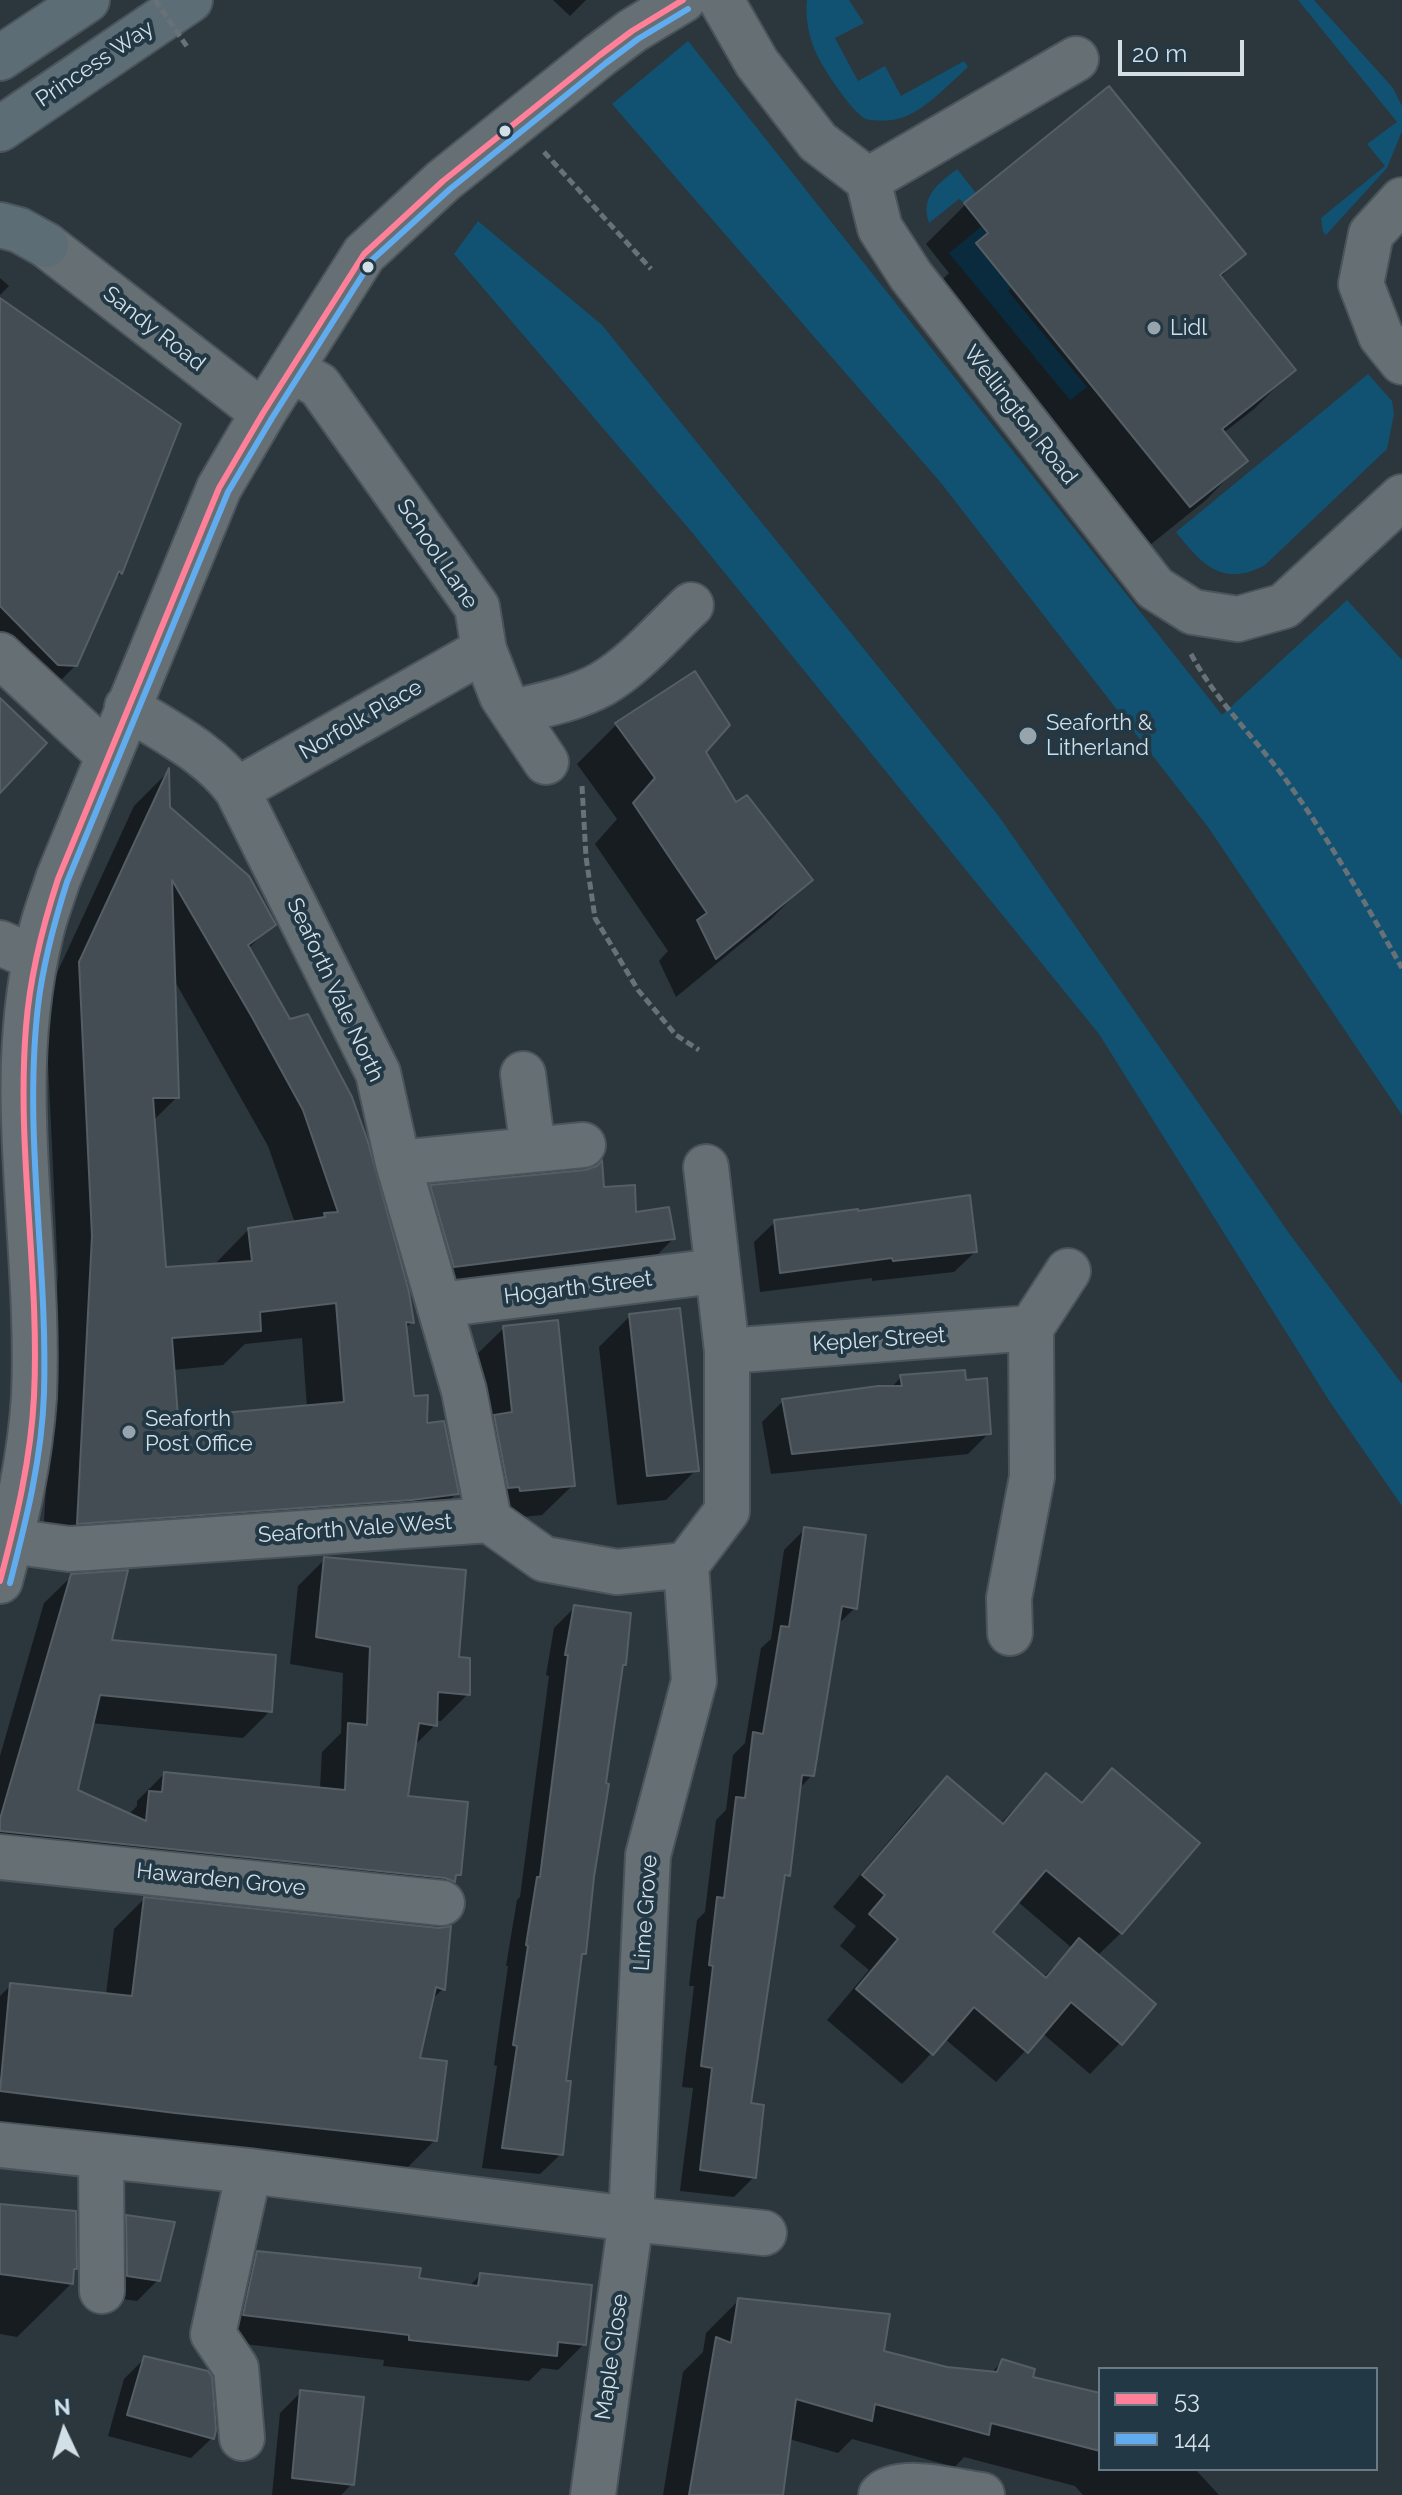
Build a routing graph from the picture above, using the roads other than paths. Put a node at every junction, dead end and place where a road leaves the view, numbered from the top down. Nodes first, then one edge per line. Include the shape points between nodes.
1 (87, 0) edge
2 (190, 0) edge
3 (683, 0) edge
4 (721, 0) edge
5 (0, 58) edge
6 (1076, 59) dead end
7 (0, 129) edge
8 (868, 180) junction
9 (1402, 200) edge
10 (0, 225) edge
11 (46, 245) joint
12 (1402, 362) edge
13 (291, 370) junction
14 (263, 413) junction
15 (1402, 497) edge
16 (691, 605) dead end
17 (484, 650) junction
18 (0, 655) edge
19 (127, 707) junction
20 (513, 712) junction
21 (108, 755) junction
22 (564, 768) road end
23 (237, 790) junction
24 (18, 950) edge
25 (523, 1074) dead end
26 (583, 1145) dead end
27 (533, 1149) junction
28 (398, 1163) junction
29 (706, 1167) dead end
30 (716, 1271) junction
31 (1068, 1271) dead end
32 (439, 1305) junction
33 (1031, 1328) junction
34 (727, 1351) junction
35 (489, 1520) junction
36 (5, 1561) edge
37 (686, 1565) junction
38 (1009, 1616) dead end
39 (0, 1857) edge
40 (442, 1903) dead end
41 (0, 2145) edge
42 (101, 2157) junction
43 (249, 2171) junction
44 (631, 2219) junction
45 (764, 2233) dead end
46 (102, 2291) dead end
47 (242, 2438) dead end
48 (593, 2495) edge
49 (881, 2495) edge
50 (982, 2495) edge

1 - 5 highway
2 - 7 highway, Princess Way
3 - 13 street via 600,55 443,181 364,254
4 - 8 street via 757,63 818,142
6 - 8 street
8 - 15 street, Wellington Road via 880,228 911,276 1155,588 1193,612 1238,619 1284,606
9 - 12 street via 1371,234 1361,284 1381,336
10 - 11 highway
11 - 14 street, Sandy Road
13 - 14 street
13 - 17 street, School Lane via 319,385 477,607
14 - 19 street via 219,488
16 - 20 street via 601,684
17 - 20 street, School Lane
17 - 23 street, Norfolk Place
18 - 21 street
19 - 21 street
19 - 23 street, Seaforth Vale North via 202,754
20 - 22 street, School Lane
21 - 24 street via 40,933
23 - 28 street, Seaforth Vale North via 378,1073
24 - 36 street via 34,1396 28,1461
25 - 27 street
26 - 27 street
27 - 28 street
28 - 32 street, Seaforth Vale North
29 - 30 street
30 - 32 street, Hogarth Street
30 - 34 street
31 - 33 street
32 - 35 street, Seaforth Vale North via 464,1391
33 - 34 street, Kepler Street
33 - 38 street via 1032,1477
34 - 37 street via 727,1511
35 - 36 street, Seaforth Vale West via 69,1549
35 - 37 street via 544,1559 617,1572
37 - 44 street, Lime Grove via 694,1681 648,1855
39 - 40 street, Hawarden Grove
41 - 42 street
42 - 43 street
42 - 46 street
43 - 44 street
43 - 47 street via 213,2334 236,2368
44 - 45 street
44 - 48 street, Maple Close
49 - 50 street via 911,2486

